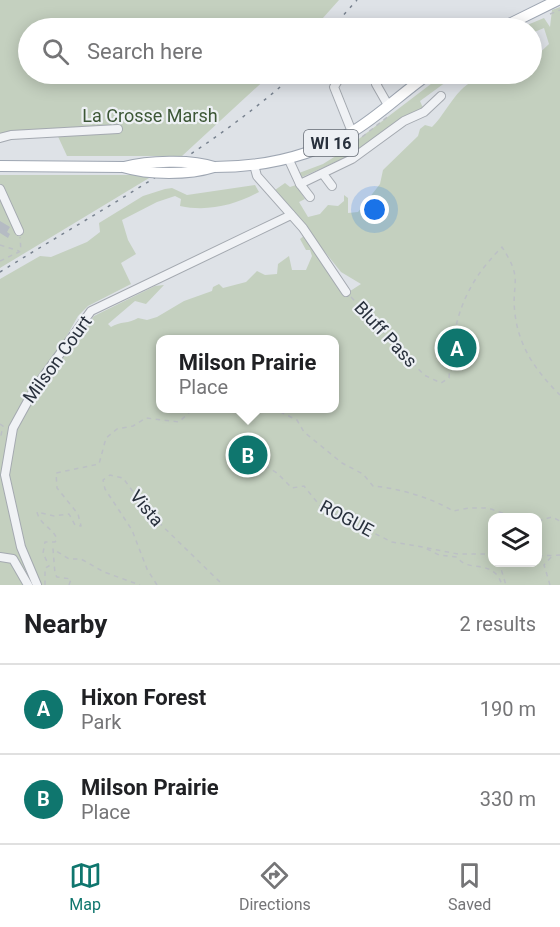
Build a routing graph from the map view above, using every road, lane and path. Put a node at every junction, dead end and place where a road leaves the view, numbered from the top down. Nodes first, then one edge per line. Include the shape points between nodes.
1 (558, 0) edge
2 (521, 18) edge
3 (336, 84) edge
4 (376, 84) edge
5 (416, 84) edge
6 (441, 96) dead end
7 (388, 105) junction
8 (118, 129) dead end
9 (352, 132) junction
10 (0, 138) edge
11 (288, 158) junction
12 (254, 165) junction
13 (0, 166) edge
14 (323, 174) junction
15 (300, 184) junction
16 (332, 186) dead end
17 (0, 189) edge
18 (310, 197) dead end
19 (2, 203) edge
20 (291, 215) junction
21 (19, 231) joint
22 (0, 245) edge
23 (21, 251) junction
24 (0, 261) edge
25 (346, 292) joint
26 (560, 395) edge
27 (189, 413) edge
28 (282, 413) edge
29 (0, 424) edge
30 (0, 440) edge
31 (250, 456) dead end
32 (500, 513) edge
33 (542, 520) edge
34 (560, 520) edge
35 (426, 548) junction
36 (488, 554) edge
37 (560, 555) edge
38 (542, 556) edge
39 (552, 556) junction
40 (0, 557) edge
41 (502, 567) edge
42 (28, 585) edge
43 (36, 585) edge
44 (45, 585) edge
45 (69, 585) edge
46 (140, 585) edge
47 (157, 585) edge
48 (223, 585) edge
49 (504, 585) edge
50 (549, 585) edge

1 - 2 main road
3 - 9 street
4 - 7 street
5 - 7 main road, WI 16
6 - 14 street via 424,112
7 - 9 main road, WI 16
8 - 10 street
9 - 11 main road, WI 16
11 - 12 main road, WI 16
11 - 15 street
12 - 13 main road, WI 16, bridge via 202,171
12 - 20 street, Bluff Pass via 257,176
14 - 15 street
14 - 16 street
15 - 18 street
17 - 19 street
19 - 21 street
20 - 25 street, Bluff Pass
20 - 43 street, Milson Court via 91,312 35,388 13,428 5,475 21,547
21 - 23 path
22 - 23 path
23 - 24 path
25 - 26 path, Bluff Pass via 424,375 441,383 449,378 453,329 462,300 502,247 514,265 515,315 523,348
27 - 44 path via 179,422 146,418 117,429 106,438 99,464 56,473 57,488 78,514 81,526 75,525 69,514 37,512 57,538 55,542 45,542 43,553 49,566 45,568
28 - 32 path via 297,420 304,432 342,463 363,474 373,486 396,488 458,512 480,507
29 - 30 path via 4,431
31 - 35 path, ROGUE via 292,488 304,486 321,507 392,542
33 - 34 path
35 - 36 path, ROGUE
35 - 49 path, ROGUE via 490,569
37 - 39 path
38 - 39 path
39 - 50 path via 544,566
40 - 42 street via 13,559
41 - 49 path, ROGUE
45 - 46 path via 71,579 55,574 53,549 69,560 81,559
47 - 48 path, Vista via 132,530 105,489 103,480 110,475 123,478 148,512

